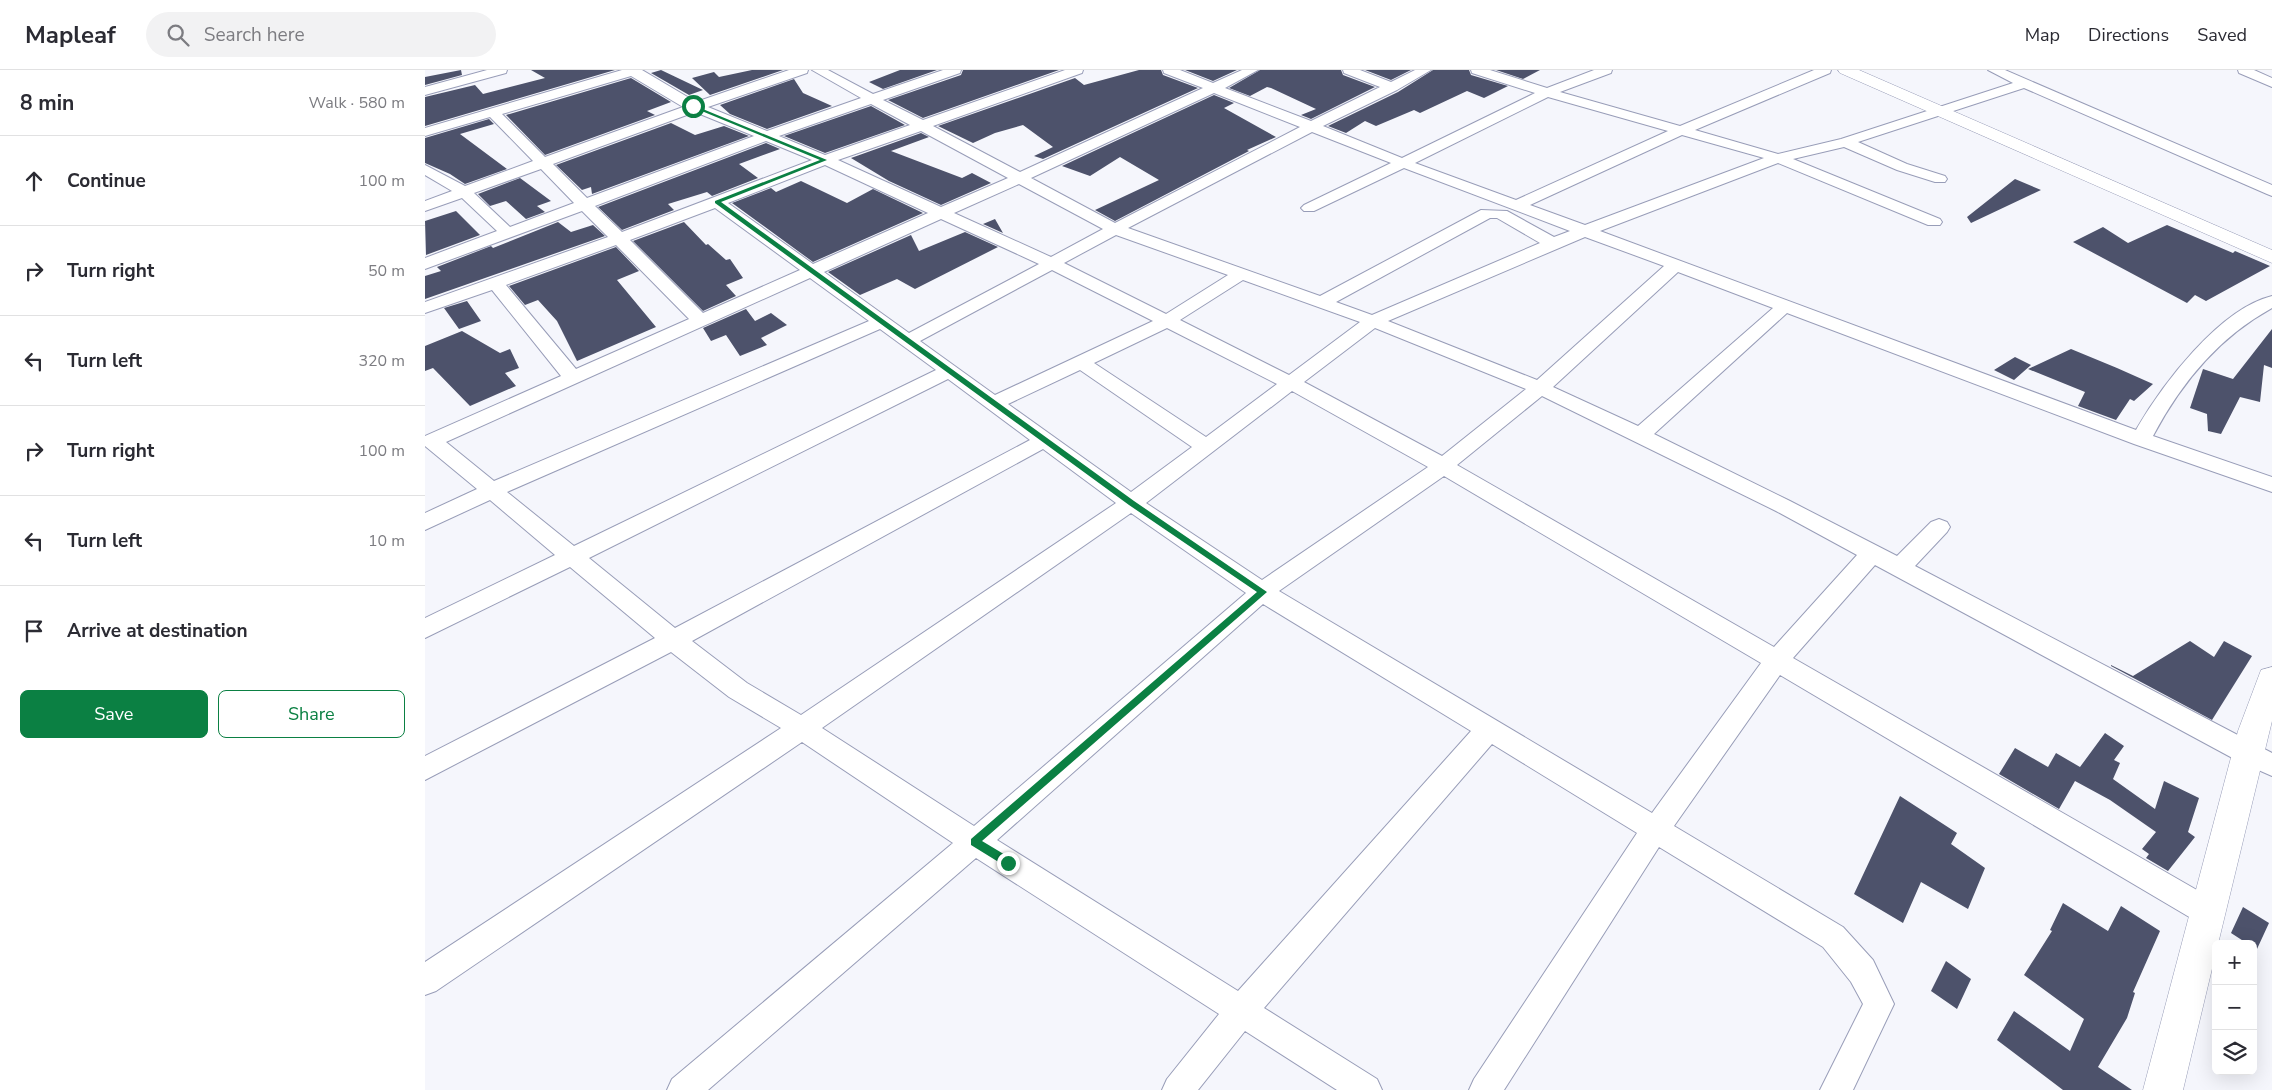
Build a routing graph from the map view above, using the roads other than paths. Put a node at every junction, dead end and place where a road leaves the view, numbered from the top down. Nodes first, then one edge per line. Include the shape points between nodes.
1 (633, 70) edge
2 (802, 70) edge
3 (955, 70) edge
4 (1077, 70) edge
5 (1169, 70) edge
6 (1252, 70) edge
7 (1349, 70) edge
8 (1425, 70) edge
9 (1477, 70) edge
10 (1606, 70) edge
11 (1825, 70) edge
12 (1846, 70) edge
13 (1994, 70) edge
14 (2244, 70) edge
15 (493, 71) edge
16 (826, 71) edge
17 (2025, 83) junction
18 (2272, 83) edge
19 (1392, 86) junction
20 (1215, 87) junction
21 (425, 91) edge
22 (1547, 92) junction
23 (871, 100) junction
24 (693, 106) junction
25 (492, 112) junction
26 (1939, 112) junction
27 (922, 124) junction
28 (1312, 126) junction
29 (1682, 130) junction
30 (425, 132) edge
31 (767, 136) junction
32 (1845, 142) junction
33 (1778, 158) junction
34 (825, 160) junction
35 (1403, 163) junction
36 (544, 164) junction
37 (425, 169) edge
38 (1019, 178) junction
39 (1940, 179) dead end
40 (2272, 191) edge
41 (463, 192) junction
42 (717, 202) junction
43 (585, 205) junction
44 (425, 206) edge
45 (1515, 206) junction
46 (1309, 208) dead end
47 (938, 213) junction
48 (1934, 222) dead end
49 (1115, 229) junction
50 (1583, 232) junction
51 (508, 233) junction
52 (619, 239) junction
53 (1553, 243) junction
54 (2272, 257) edge
55 (425, 264) edge
56 (1053, 264) junction
57 (1675, 266) junction
58 (813, 269) junction
59 (1241, 274) junction
60 (494, 282) junction
61 (2272, 301) edge
62 (1321, 303) junction
63 (1785, 306) junction
64 (425, 308) edge
65 (701, 320) junction
66 (883, 321) junction
67 (1373, 321) junction
68 (1165, 322) junction
69 (909, 340) junction
70 (1081, 362) junction
71 (949, 371) junction
72 (573, 378) junction
73 (1289, 382) junction
74 (1540, 388) junction
75 (994, 403) junction
76 (1640, 435) junction
77 (2141, 439) junction
78 (427, 440) edge
79 (1045, 440) junction
80 (1205, 446) junction
81 (1443, 466) junction
82 (2272, 484) edge
83 (493, 490) junction
84 (1131, 503) junction
85 (425, 522) edge
86 (1939, 527) dead end
87 (1872, 554) junction
88 (573, 556) junction
89 (1899, 568) junction
90 (1263, 592) junction
91 (425, 629) edge
92 (673, 640) junction
93 (1777, 660) junction
94 (2272, 679) edge
95 (802, 728) junction
96 (1489, 729) junction
97 (2260, 759) edge
98 (425, 769) edge
99 (1655, 830) junction
100 (975, 842) junction
101 (2206, 911) junction
102 (425, 980) edge
103 (1241, 1010) junction
104 (683, 1090) edge
105 (1178, 1090) edge
106 (1365, 1090) edge
107 (1485, 1090) edge
108 (1836, 1090) edge
109 (2163, 1090) edge

1 - 24 street
1 - 25 street
2 - 24 street
3 - 23 street
4 - 27 street
5 - 20 street
6 - 20 street
7 - 19 street
8 - 19 street
9 - 22 street
10 - 22 street
11 - 29 street
12 - 26 street
13 - 17 street
14 - 18 street
15 - 21 street
16 - 23 street
17 - 26 street
17 - 40 street
19 - 28 street
20 - 28 street
20 - 38 street
22 - 29 street
22 - 35 street
23 - 27 street
23 - 31 street
24 - 31 street
24 - 36 street
25 - 30 street
25 - 36 street
26 - 32 street
26 - 54 street
27 - 34 street
27 - 38 street
28 - 35 street
28 - 49 street
29 - 33 street
29 - 45 street
31 - 34 street
31 - 43 street
32 - 33 street
32 - 39 street via 1902,167
33 - 48 street
33 - 50 street
34 - 42 street
34 - 47 street
35 - 45 street
35 - 46 street
36 - 41 street
36 - 43 street
37 - 41 street
38 - 47 street
38 - 49 street
41 - 44 street
41 - 51 street
42 - 52 street
42 - 58 street
43 - 51 street
43 - 52 street
45 - 50 street
47 - 56 street
47 - 58 street
49 - 56 street
49 - 59 street
50 - 53 street
50 - 57 street
51 - 55 street
52 - 60 street
52 - 65 street
53 - 62 street via 1501,214 1487,213
53 - 67 street
56 - 68 street
56 - 69 street
57 - 63 street
57 - 74 street
58 - 65 street
58 - 66 street
59 - 62 street
59 - 68 street
60 - 64 street
60 - 72 street
61 - 77 street via 2256,309 2202,352 2155,412
62 - 67 street
63 - 76 street
63 - 77 street
65 - 72 street
66 - 69 street
66 - 83 street
67 - 73 street
67 - 74 street
68 - 70 street
68 - 73 street
69 - 71 street
70 - 75 street
70 - 80 street
71 - 75 street
71 - 88 street
72 - 78 street
73 - 80 street
73 - 81 street
74 - 76 street
74 - 81 street
75 - 79 street
76 - 87 street
77 - 82 street
78 - 83 street
79 - 84 street
79 - 92 street
80 - 84 street
81 - 90 street
81 - 93 street
83 - 85 street
83 - 88 street
84 - 90 street
84 - 95 street
86 - 89 street
87 - 89 street
87 - 93 street
88 - 91 street
88 - 92 street
89 - 97 street
90 - 96 street
90 - 100 street
92 - 95 street via 738,690
92 - 98 street
93 - 99 street
93 - 101 street
94 - 97 street via 2253,731
95 - 100 street
95 - 102 street
96 - 99 street
96 - 103 street
97 - 101 street
99 - 107 street
99 - 108 street via 1833,937 1862,971 1879,1004
100 - 103 street
100 - 104 street
101 - 109 street
103 - 105 street
103 - 106 street

